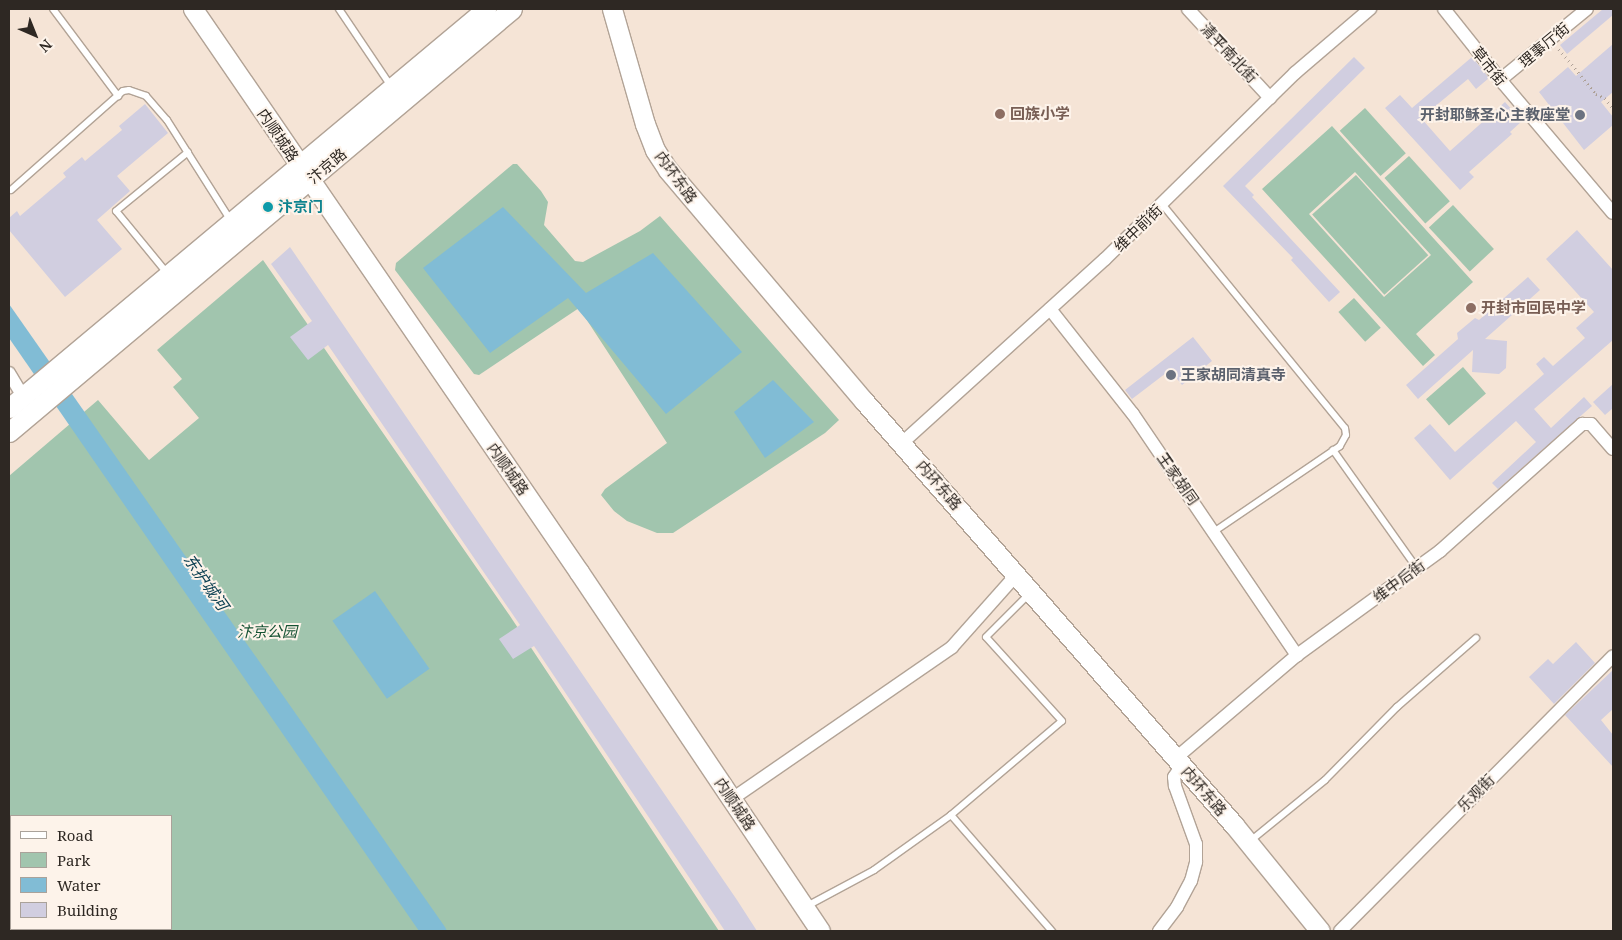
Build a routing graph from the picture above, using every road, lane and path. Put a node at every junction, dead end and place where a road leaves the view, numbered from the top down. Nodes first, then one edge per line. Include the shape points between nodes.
1 (53, 9) edge
2 (192, 9) edge
3 (339, 9) edge
4 (486, 9) edge
5 (512, 9) edge
6 (612, 9) edge
7 (1188, 9) edge
8 (1370, 9) edge
9 (1444, 9) edge
10 (1587, 9) edge
11 (1551, 39) junction
12 (1500, 80) junction
13 (393, 89) junction
14 (118, 96) junction
15 (1270, 98) junction
16 (1613, 108) edge
17 (188, 152) junction
18 (304, 173) junction
19 (10, 190) dead end
20 (1162, 204) junction
21 (1613, 213) edge
22 (231, 222) junction
23 (169, 276) junction
24 (1050, 309) junction
25 (67, 372) junction
26 (9, 373) edge
27 (25, 401) edge
28 (9, 432) edge
29 (902, 444) junction
30 (1613, 449) edge
31 (1333, 450) junction
32 (1214, 532) junction
33 (1417, 568) junction
34 (1017, 574) junction
35 (1032, 591) junction
36 (1476, 638) dead end
37 (1297, 655) junction
38 (1613, 656) edge
39 (1179, 761) junction
40 (732, 799) junction
41 (951, 815) junction
42 (1248, 843) junction
43 (805, 906) junction
44 (820, 931) edge
45 (1052, 931) edge
46 (1158, 931) edge
47 (1320, 931) edge
48 (1340, 931) edge

1 - 14 lane
2 - 18 street, 内顺城路
3 - 13 lane
4 - 13 street, 汴京路
5 - 18 street, 汴京路
6 - 29 street, 内环东路 via 645,124 655,150 668,170
7 - 15 street, 清平南北街
8 - 15 street, 维中前街
9 - 12 street, 草市街
10 - 11 street, 理事厅街
11 - 12 street, 理事厅街
11 - 16 path via 1596,94 1605,98
12 - 21 street, 草市街
13 - 18 street, 汴京路
14 - 17 lane via 130,90 146,96
14 - 19 lane
15 - 20 street, 维中前街
17 - 22 lane
17 - 23 lane via 116,211
18 - 22 street, 汴京路
18 - 25 street, 汴京路
18 - 40 street, 内顺城路
20 - 24 street, 维中前街
20 - 31 lane via 1345,428 1344,442
22 - 23 street, 汴京路
23 - 25 street, 汴京路
24 - 29 street, 维中前街
24 - 32 street, 王家胡同 via 1133,414
25 - 27 street
26 - 27 street
27 - 28 street
29 - 34 street, 内环东路
30 - 33 street, 维中后街 via 1591,424 1582,424
31 - 32 lane
31 - 33 lane
32 - 37 street, 王家胡同
33 - 37 street, 维中后街
34 - 35 street, 内环东路
34 - 40 street via 952,647
35 - 39 street, 内环东路
35 - 41 lane via 986,637 1062,721
36 - 42 lane via 1397,707 1326,780
37 - 39 street, 维中后街
38 - 48 street, 乐观街
39 - 42 street, 内环东路
39 - 46 street via 1175,786 1196,844 1196,862 1187,890
40 - 43 street, 内顺城路
41 - 43 lane via 874,870
41 - 45 lane
42 - 47 street, 内环东路
43 - 44 street, 内顺城路

